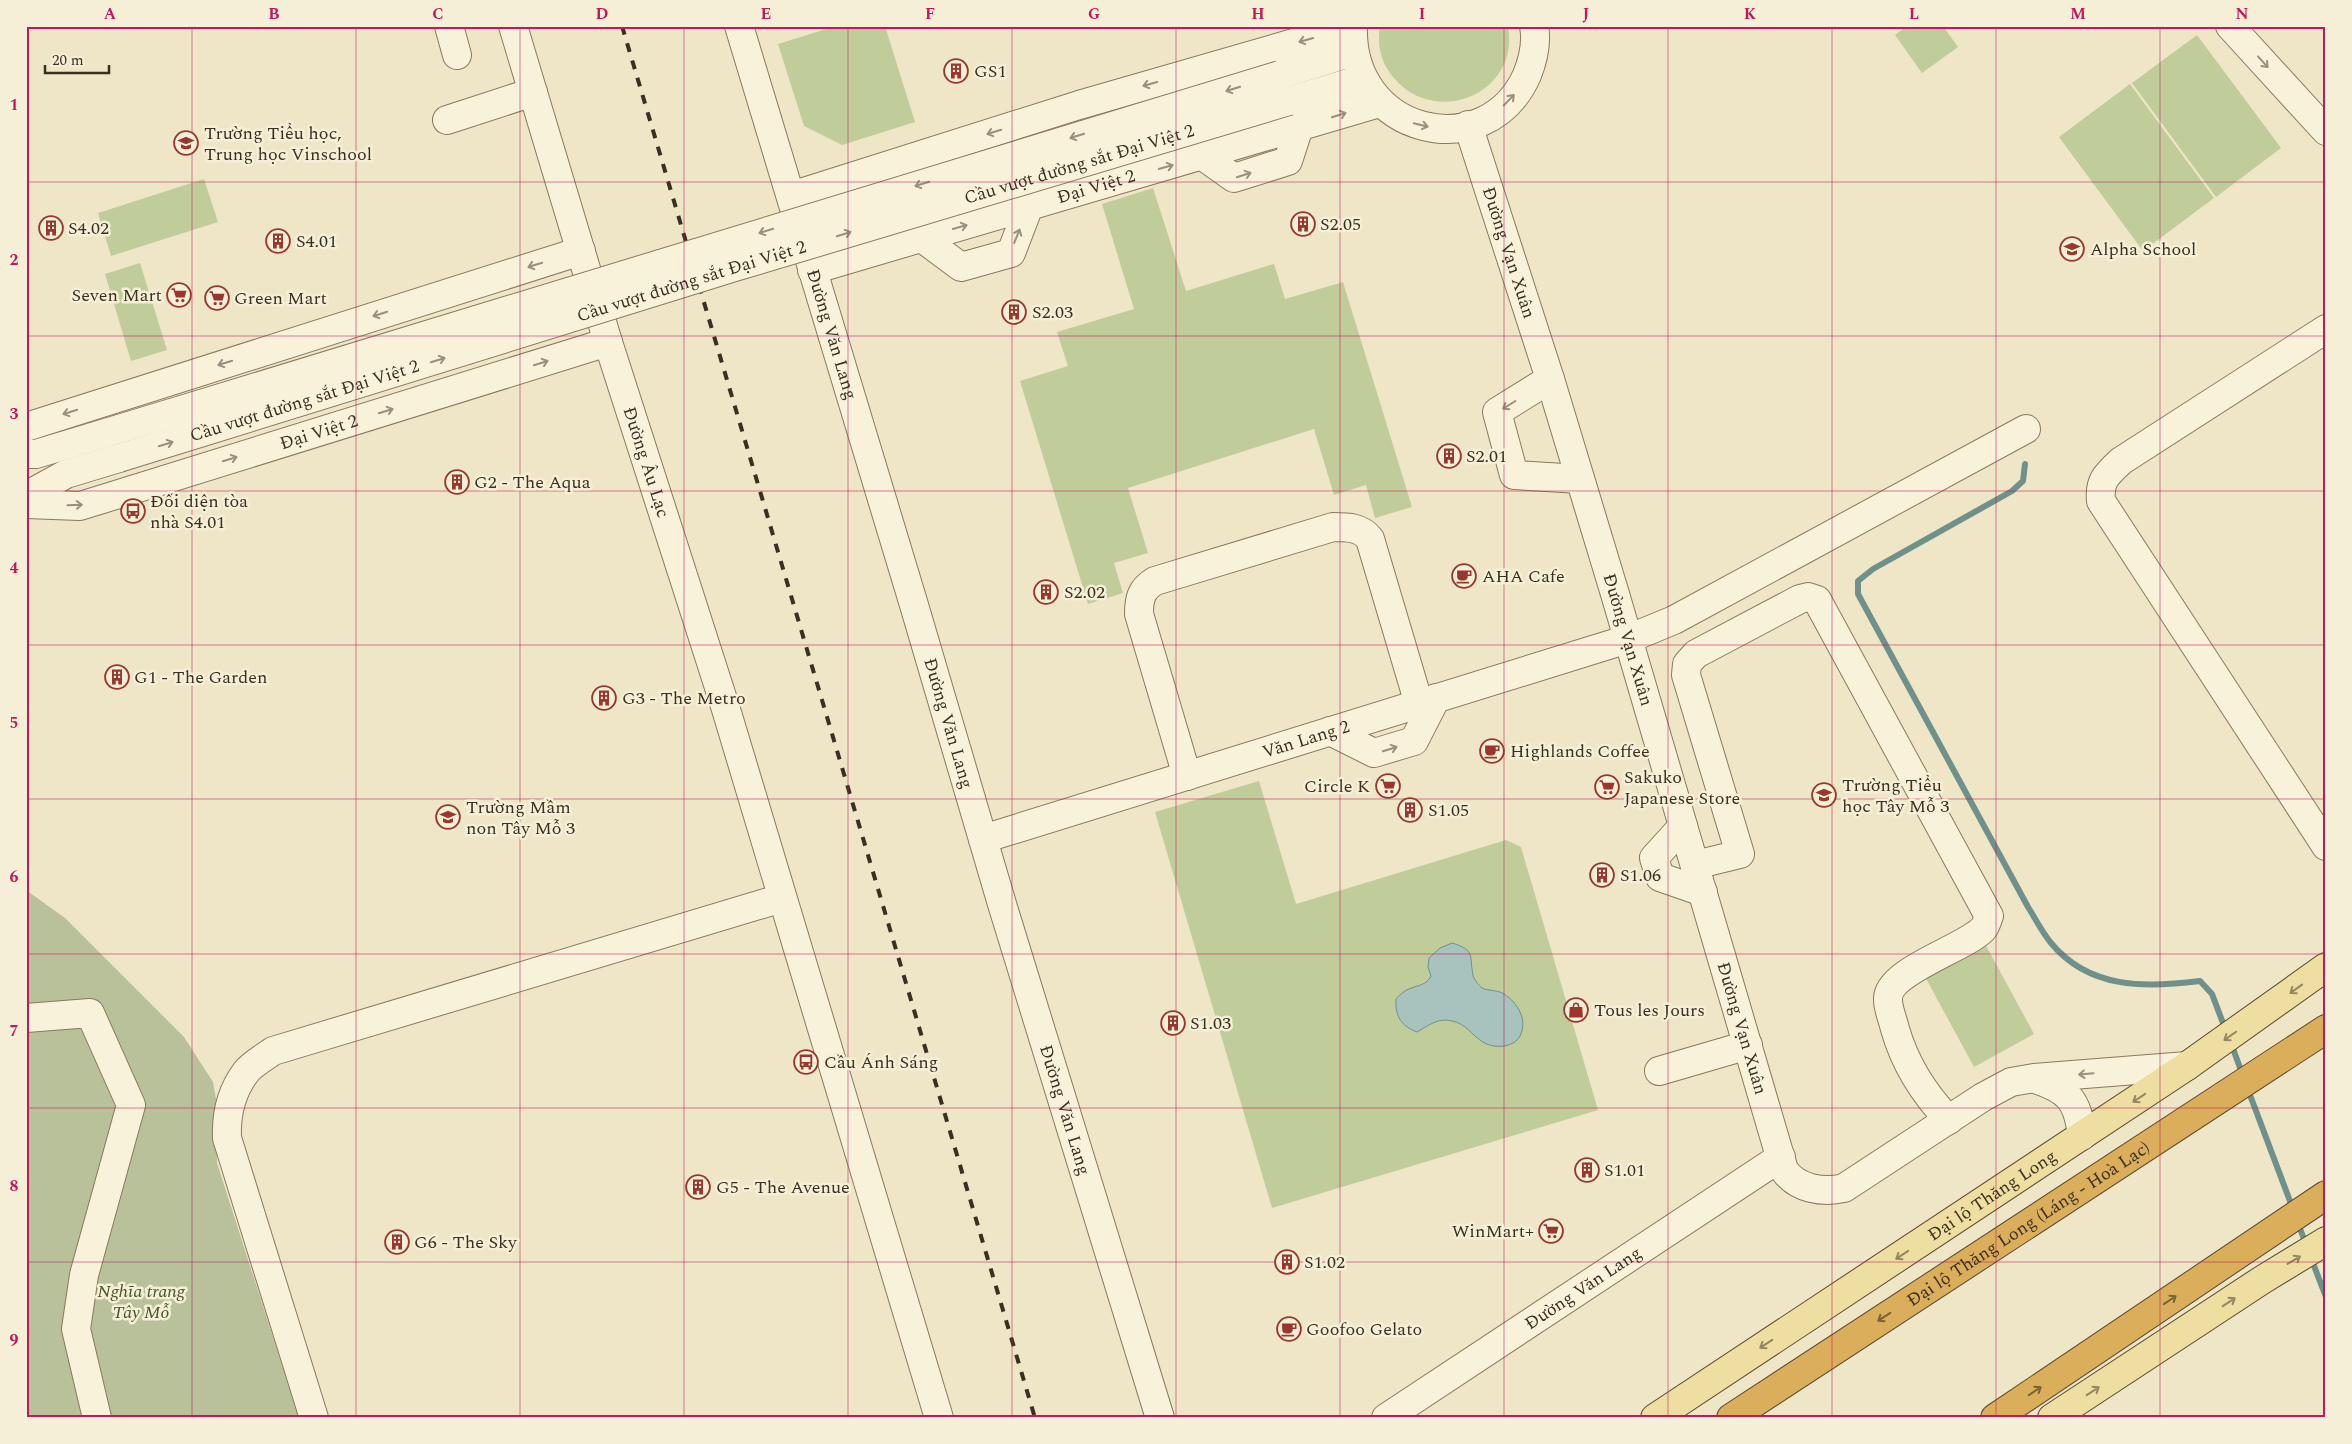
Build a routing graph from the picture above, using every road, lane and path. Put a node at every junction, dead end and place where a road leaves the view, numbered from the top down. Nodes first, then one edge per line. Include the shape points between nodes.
1 (449, 26) edge
2 (513, 26) edge
3 (2230, 26) edge
4 (746, 28) edge
5 (1537, 28) edge
6 (1353, 35) edge
7 (458, 55) dead end
8 (1362, 79) junction
9 (533, 92) junction
10 (1380, 102) junction
11 (448, 120) dead end
12 (1468, 125) junction
13 (2326, 131) edge
14 (791, 196) junction
15 (1029, 206) junction
16 (922, 238) junction
17 (581, 251) junction
18 (812, 270) junction
19 (2326, 329) edge
20 (608, 342) junction
21 (1550, 379) junction
22 (26, 426) edge
23 (2026, 429) dead end
24 (26, 454) edge
25 (1580, 479) junction
26 (26, 496) edge
27 (26, 504) edge
28 (1628, 639) junction
29 (1428, 701) junction
30 (1187, 776) junction
31 (1683, 826) junction
32 (2321, 831) edge
33 (983, 839) junction
34 (1695, 865) junction
35 (1703, 892) junction
36 (782, 898) junction
37 (2326, 967) edge
38 (26, 1018) edge
39 (2326, 1029) edge
40 (1748, 1044) junction
41 (2191, 1064) junction
42 (1659, 1071) dead end
43 (2034, 1078) junction
44 (1949, 1120) junction
45 (2082, 1136) junction
46 (1781, 1157) junction
47 (2326, 1195) edge
48 (2326, 1241) edge
49 (98, 1418) edge
50 (314, 1418) edge
51 (939, 1418) edge
52 (1160, 1418) edge
53 (1386, 1418) edge
54 (1655, 1418) edge
55 (1730, 1418) edge
56 (1995, 1418) edge
57 (2052, 1418) edge

1 - 7 street
2 - 9 street, Đường Âu Lạc
3 -> 13 street
4 - 14 street, Đường Văn Lang
12 -> 5 street via 1500,109 1523,82 1531,66
6 - 8 street
6 -> 14 street via 1079,105
6 -> 24 street, Cầu vượt đường sắt Đại Việt 2, bridge via 1280,75 109,432 36,454
8 - 10 street
26 -> 8 street, Cầu vượt đường sắt Đại Việt 2, bridge via 66,474 735,267
9 - 11 street
9 - 17 street, Đường Âu Lạc
10 -> 12 street via 1398,117 1415,124 1432,128
15 -> 10 street, Đại Việt 2
12 - 21 street, Đường Vạn Xuân
14 - 18 street, Đường Văn Lang
16 -> 15 street, Đại Việt 2
16 -> 15 street via 961,268 1011,253
16 - 18 street, Đại Việt 2
17 - 20 street, Đường Âu Lạc
17 -> 22 street
18 - 33 street, Đường Văn Lang
19 - 32 street via 2121,462 2108,474 2100,488 2101,501
27 -> 20 street, Đại Việt 2 via 80,506
20 - 36 street, Đường Âu Lạc
21 - 25 street, Đường Vạn Xuân
21 -> 25 street via 1497,412 1514,475
23 - 28 street via 1674,620
25 - 28 street, Đường Vạn Xuân
28 - 29 street
28 - 31 street, Đường Vạn Xuân
29 - 30 street, Văn Lang 2 via 1414,742 1374,754 1330,732
29 - 30 street via 1366,533 1333,527 1155,581 1141,594 1139,614
30 - 33 street, Văn Lang 2
31 - 34 street, Đường Vạn Xuân
31 - 35 street via 1654,858 1660,878
33 - 52 street, Đường Văn Lang
34 - 35 street, Đường Vạn Xuân
34 - 44 street via 1740,854 1686,675 1687,664 1696,654 1800,599 1817,600 1989,916 1984,929 1971,938 1900,977 1891,987 1887,999 1909,1065 1924,1090
35 - 40 street, Đường Vạn Xuân
36 - 50 street via 273,1051 246,1071 226,1117 227,1138
36 - 51 street, Đường Âu Lạc
37 -> 41 main road, Đại lộ Thăng Long
38 - 49 street via 90,1013 131,1105 84,1275 76,1329
39 -> 55 highway, Đại lộ Thăng Long (Láng - Hoà Lạc)
40 - 42 street
40 - 46 street, Đường Vạn Xuân
41 -> 43 street, Đường Vạn Xuân
41 -> 45 main road, Đại lộ Thăng Long
43 - 44 street, Đường Vạn Xuân via 2011,1082
43 - 45 street via 2064,1091 2078,1111
44 - 46 street, Đường Vạn Xuân via 1838,1190 1816,1189 1790,1178
45 -> 54 main road, Đại lộ Thăng Long
46 - 53 street, Đường Văn Lang
56 -> 47 highway
57 -> 48 main road

